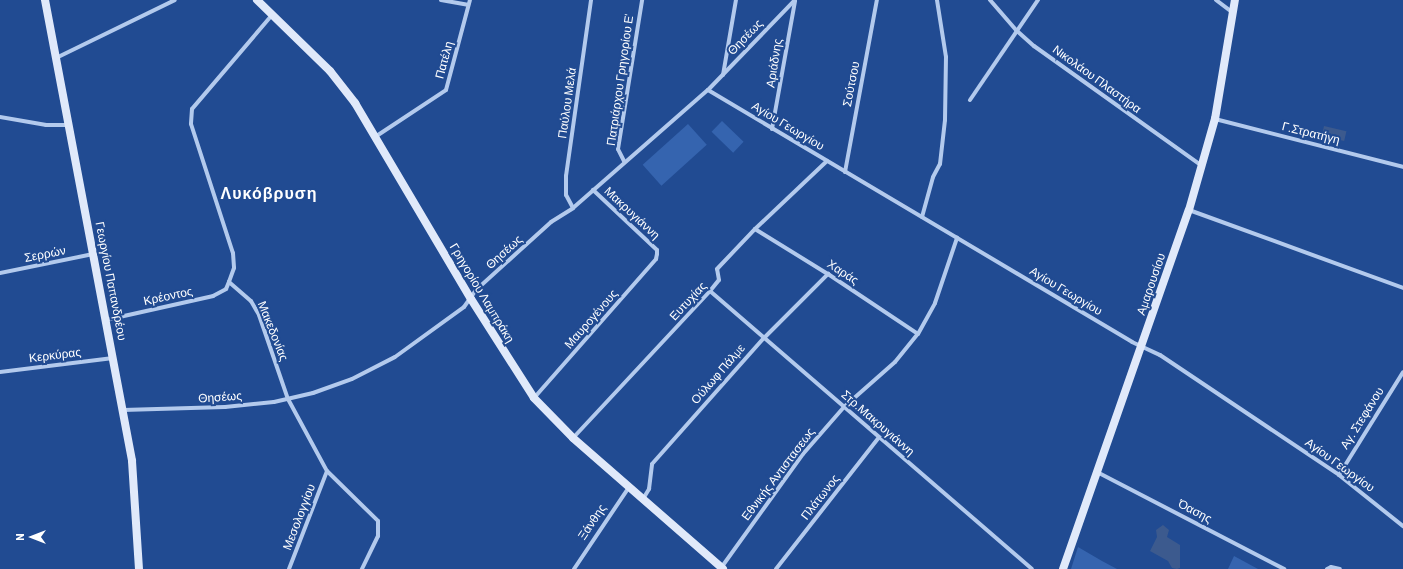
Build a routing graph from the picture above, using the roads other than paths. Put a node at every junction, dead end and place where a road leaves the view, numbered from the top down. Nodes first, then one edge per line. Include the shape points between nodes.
1 (46, 0) edge
2 (174, 0) edge
3 (257, 0) edge
4 (440, 0) edge
5 (470, 0) edge
6 (591, 0) edge
7 (642, 0) edge
8 (736, 0) edge
9 (795, 0) edge
10 (877, 0) edge
11 (937, 0) edge
12 (990, 0) edge
13 (1038, 0) edge
14 (1216, 0) edge
15 (1235, 0) edge
16 (468, 5) junction
17 (1233, 13) junction
18 (272, 15) junction
19 (1016, 30) junction
20 (56, 58) junction
21 (723, 75) junction
22 (708, 90) junction
23 (970, 100) dead end
24 (0, 117) edge
25 (1215, 119) junction
26 (69, 125) junction
27 (772, 129) junction
28 (375, 137) junction
29 (624, 161) junction
30 (827, 161) junction
31 (1202, 165) junction
32 (1403, 167) edge
33 (845, 172) junction
34 (593, 190) junction
35 (573, 208) junction
36 (1189, 210) junction
37 (922, 217) junction
38 (755, 229) junction
39 (956, 238) junction
40 (657, 250) joint
41 (93, 254) junction
42 (0, 273) edge
43 (828, 274) junction
44 (229, 282) junction
45 (1403, 288) edge
46 (710, 292) junction
47 (471, 299) junction
48 (106, 320) junction
49 (918, 334) junction
50 (764, 338) junction
51 (1142, 346) junction
52 (113, 358) junction
53 (0, 372) edge
54 (1403, 372) edge
55 (534, 398) junction
56 (288, 399) junction
57 (844, 407) junction
58 (123, 410) junction
59 (879, 437) junction
60 (573, 438) junction
61 (327, 471) junction
62 (1097, 472) junction
63 (1339, 475) junction
64 (629, 487) junction
65 (642, 499) junction
66 (1403, 526) edge
67 (575, 567) edge
68 (721, 568) edge
69 (139, 569) edge
70 (289, 569) edge
71 (362, 569) edge
72 (582, 569) edge
73 (776, 569) edge
74 (1032, 569) edge
75 (1063, 569) edge
76 (1284, 569) edge
77 (1327, 569) edge
78 (1340, 569) edge

1 - 20 main road, Γεωργίου Παπανδρέου
2 - 20 street
3 - 18 main road, Γρηγορίου Λαμπράκη
4 - 16 street
5 - 16 street, Πατέλη
6 - 35 street, Παύλου Μελά via 566,176 566,195
7 - 29 street, Πατριάρχου Γρηγορίου Ε' via 618,149
8 - 21 street
9 - 21 street, Θησέως
9 - 27 street, Αριάδνης
10 - 33 street, Σούτσου
11 - 37 street via 946,57 945,120 940,164 933,177
12 - 19 street, Νικολάου Πλαστήρα
13 - 19 street
14 - 17 street
15 - 17 main road, Αμαρουσίου
16 - 28 street, Πατέλη via 446,90
17 - 25 main road, Αμαρουσίου
18 - 28 main road, Γρηγορίου Λαμπράκη via 343,86
18 - 44 street via 192,109 190,116 211,190 233,253 234,268
19 - 23 street
19 - 31 street, Νικολάου Πλαστήρα via 1103,97
20 - 26 main road, Γεωργίου Παπανδρέου
21 - 22 street, Θησέως
22 - 27 street, Αγίου Γεωργίου
22 - 29 street, Θησέως
24 - 26 street via 46,125
25 - 31 main road, Αμαρουσίου
25 - 32 street, Γ.Στρατήγη
26 - 41 main road, Γεωργίου Παπανδρέου
27 - 30 street, Αγίου Γεωργίου
28 - 47 main road, Γρηγορίου Λαμπράκη
29 - 34 street, Θησέως
30 - 33 street, Αγίου Γεωργίου
30 - 38 street, Ευτυχίας
31 - 36 main road, Αμαρουσίου
33 - 37 street, Αγίου Γεωργίου
34 - 35 street, Θησέως
34 - 40 street, Μακρυγιάννη
35 - 47 street, Θησέως via 551,222 476,290
36 - 45 street
36 - 51 main road, Αμαρουσίου
37 - 39 street, Αγίου Γεωργίου
38 - 43 street, Χαράς
38 - 46 street, Ευτυχίας via 717,269 718,282
39 - 49 street, Εθνικής Αντιστασεως via 935,303
39 - 51 street, Αγίου Γεωργίου
40 - 55 street, Μαυρογένους via 656,260
41 - 42 street, Σερρών
41 - 48 main road, Γεωργίου Παπανδρέου
43 - 49 street, Χαράς
43 - 50 street, Ούλωφ Πάλμε
44 - 48 street, Κρέοντος via 226,289 213,296
44 - 56 street, Μακεδονίας via 252,301
46 - 50 street, Στρ.Μακρυγιάννη
46 - 60 street, Ευτυχίας
47 - 55 main road, Γρηγορίου Λαμπράκη
47 - 56 street, Θησέως via 395,357 352,378
48 - 52 main road, Γεωργίου Παπανδρέου
49 - 57 street, Εθνικής Αντιστασεως via 895,362
50 - 57 street, Στρ.Μακρυγιάννη
50 - 65 street, Ούλωφ Πάλμε via 652,464 649,489
51 - 62 main road, Αμαρουσίου
51 - 63 street, Αγίου Γεωργίου
52 - 53 street, Κερκύρας
52 - 58 main road, Γεωργίου Παπανδρέου
54 - 63 street, Αγ. Στεφάνου
55 - 60 main road, Γρηγορίου Λαμπράκη
56 - 58 street, Θησέως via 225,407
56 - 61 street, Μακεδονίας
57 - 59 street, Στρ.Μακρυγιάννη
57 - 68 street, Εθνικής Αντιστασεως via 803,454
58 - 69 main road, Γεωργίου Παπανδρέου via 133,466
59 - 73 street, Πλάτωνος
59 - 74 street, Στρ.Μακρυγιάννη
60 - 64 main road, Γρηγορίου Λαμπράκη
61 - 70 street, Μεσολογγίου
61 - 71 street, Μακεδονίας via 378,521 378,536
62 - 75 main road, Αμαρουσίου
62 - 76 street, Όασης
63 - 66 street, Αγίου Γεωργίου
64 - 65 main road, Γρηγορίου Λαμπράκη
64 - 67 street, Ξάνθης
65 - 68 main road, Γρηγορίου Λαμπράκη
67 - 72 street
77 - 78 street

